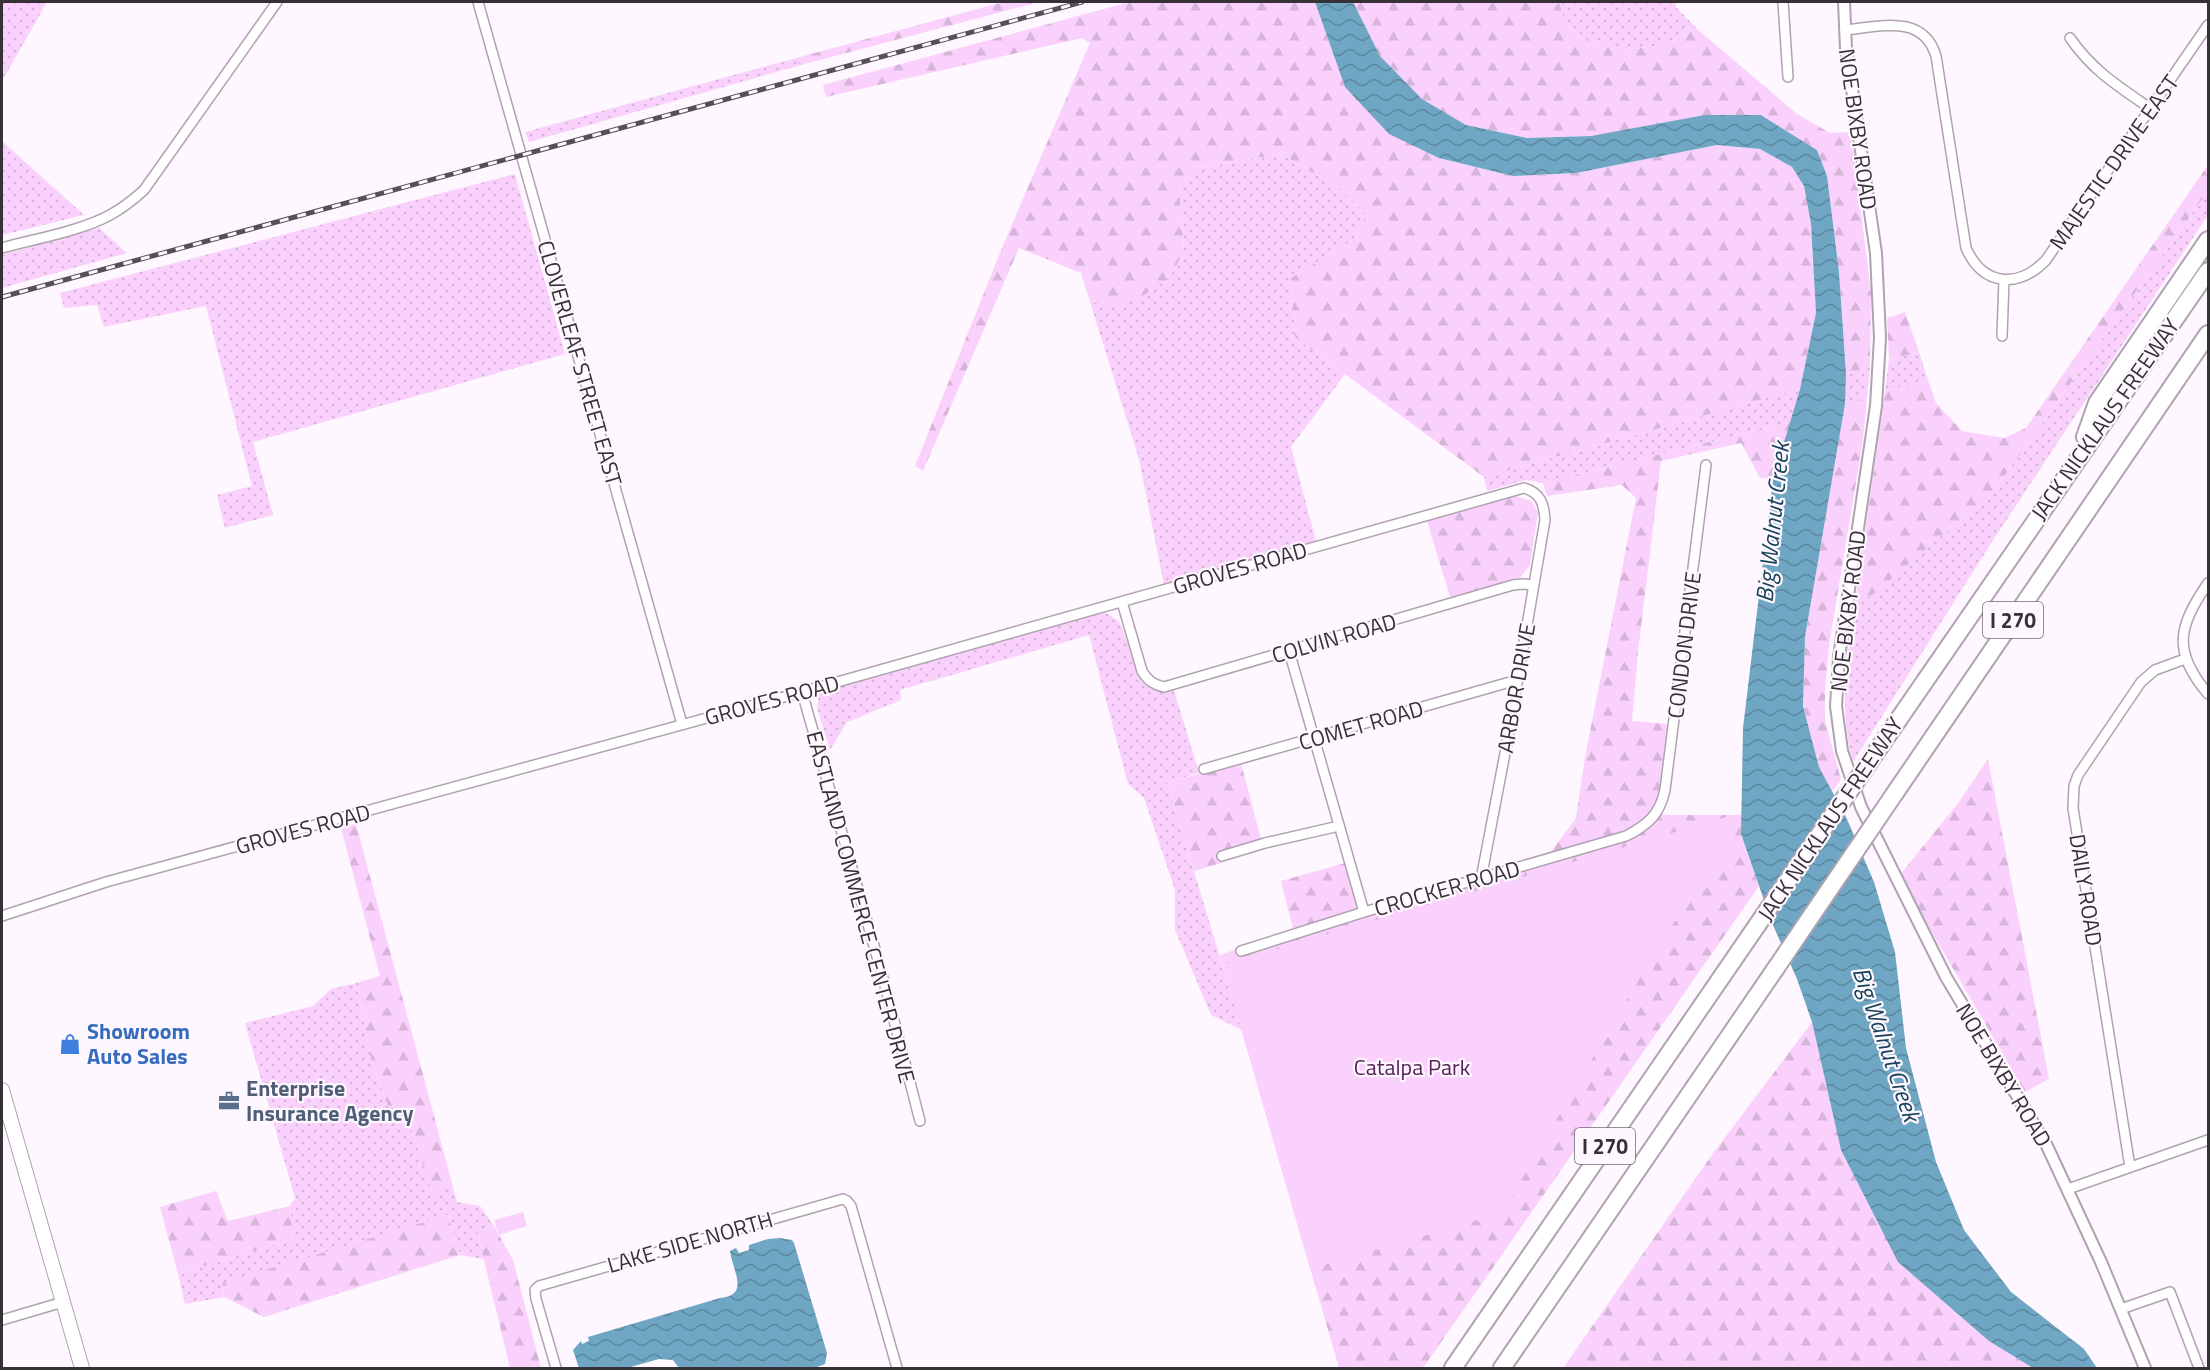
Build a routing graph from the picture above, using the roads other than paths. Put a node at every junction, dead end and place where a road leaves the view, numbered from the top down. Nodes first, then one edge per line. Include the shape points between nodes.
1 (277, 2) edge
2 (478, 2) edge
3 (1783, 2) edge
4 (1844, 2) edge
5 (2208, 25) edge
6 (1845, 30) junction
7 (2070, 38) dead end
8 (1788, 77) dead end
9 (2151, 109) junction
10 (2208, 240) edge
11 (2, 248) edge
12 (2208, 271) edge
13 (2004, 280) junction
14 (2208, 334) edge
15 (2002, 336) dead end
16 (2208, 351) edge
17 (2132, 448) junction
18 (2078, 457) junction
19 (1706, 465) dead end
20 (1540, 497) joint
21 (2208, 583) edge
22 (1533, 585) junction
23 (1122, 602) junction
24 (1289, 651) junction
25 (2185, 659) junction
26 (1517, 680) junction
27 (802, 692) junction
28 (2208, 694) edge
29 (682, 724) junction
30 (1315, 738) junction
31 (1204, 769) dead end
32 (1650, 822) joint
33 (1339, 826) junction
34 (1222, 856) dead end
35 (1481, 879) junction
36 (1364, 912) junction
37 (2, 916) edge
38 (1242, 951) dead end
39 (2, 1090) edge
40 (920, 1121) dead end
41 (2208, 1140) edge
42 (2130, 1167) junction
43 (2068, 1189) junction
44 (63, 1302) junction
45 (2121, 1309) junction
46 (2, 1320) edge
47 (82, 1368) edge
48 (556, 1368) edge
49 (897, 1368) edge
50 (1453, 1368) edge
51 (1502, 1368) edge
52 (2145, 1368) edge
53 (2199, 1368) edge

1 - 11 street via 144,190 107,217
2 - 29 street, CLOVERLEAF STREET EAST
3 - 8 street
4 - 6 street, NOE BIXBY ROAD
5 - 9 street, MAJESTIC DRIVE EAST
6 - 13 street via 1909,26 1929,40 1936,56 1966,248 1976,266
6 - 43 street, NOE BIXBY ROAD via 1876,253 1881,338 1876,406 1839,657 1836,706 1840,743 1859,801 1908,903 1946,977 2036,1125
7 - 9 street via 2103,76
9 - 13 street, MAJESTIC DRIVE EAST via 2046,260 2028,275
10 - 18 highway via 2097,403
12 - 18 highway, JACK NICKLAUS FREEWAY / I 270
13 - 15 street
14 - 17 highway, JACK NICKLAUS FREEWAY / I 270
16 - 17 highway
17 - 51 highway, JACK NICKLAUS FREEWAY / I 270, bridge
18 - 50 highway, JACK NICKLAUS FREEWAY / I 270, bridge
19 - 32 street, CONDON DRIVE via 1665,790
20 - 22 street, ARBOR DRIVE via 1545,520
20 - 23 street, GROVES ROAD via 1531,490 1518,488
21 - 25 street via 2187,619
22 - 24 street, COLVIN ROAD via 1513,585
22 - 26 street, ARBOR DRIVE
23 - 24 street, COLVIN ROAD via 1142,671 1155,685 1164,687
23 - 27 street, GROVES ROAD
24 - 30 street
25 - 28 street
25 - 42 street, DAILY ROAD via 2155,670 2141,682 2078,775 2073,798
26 - 30 street, COMET ROAD
26 - 35 street, ARBOR DRIVE
27 - 29 street, GROVES ROAD
27 - 40 street, EASTLAND COMMERCE CENTER DRIVE
29 - 37 street, GROVES ROAD via 106,882
30 - 31 street, COMET ROAD
30 - 33 street
32 - 35 street, CROCKER ROAD via 1626,836
33 - 34 street
33 - 36 street
35 - 36 street, CROCKER ROAD
36 - 38 street, CROCKER ROAD
39 - 44 main road
41 - 42 street
42 - 43 street
43 - 45 street, NOE BIXBY ROAD
44 - 46 street
44 - 47 main road
45 - 52 street, NOE BIXBY ROAD
45 - 53 street via 2170,1292
48 - 49 street, LAKE SIDE NORTH via 536,1299 535,1290 544,1284 838,1199 851,1206

